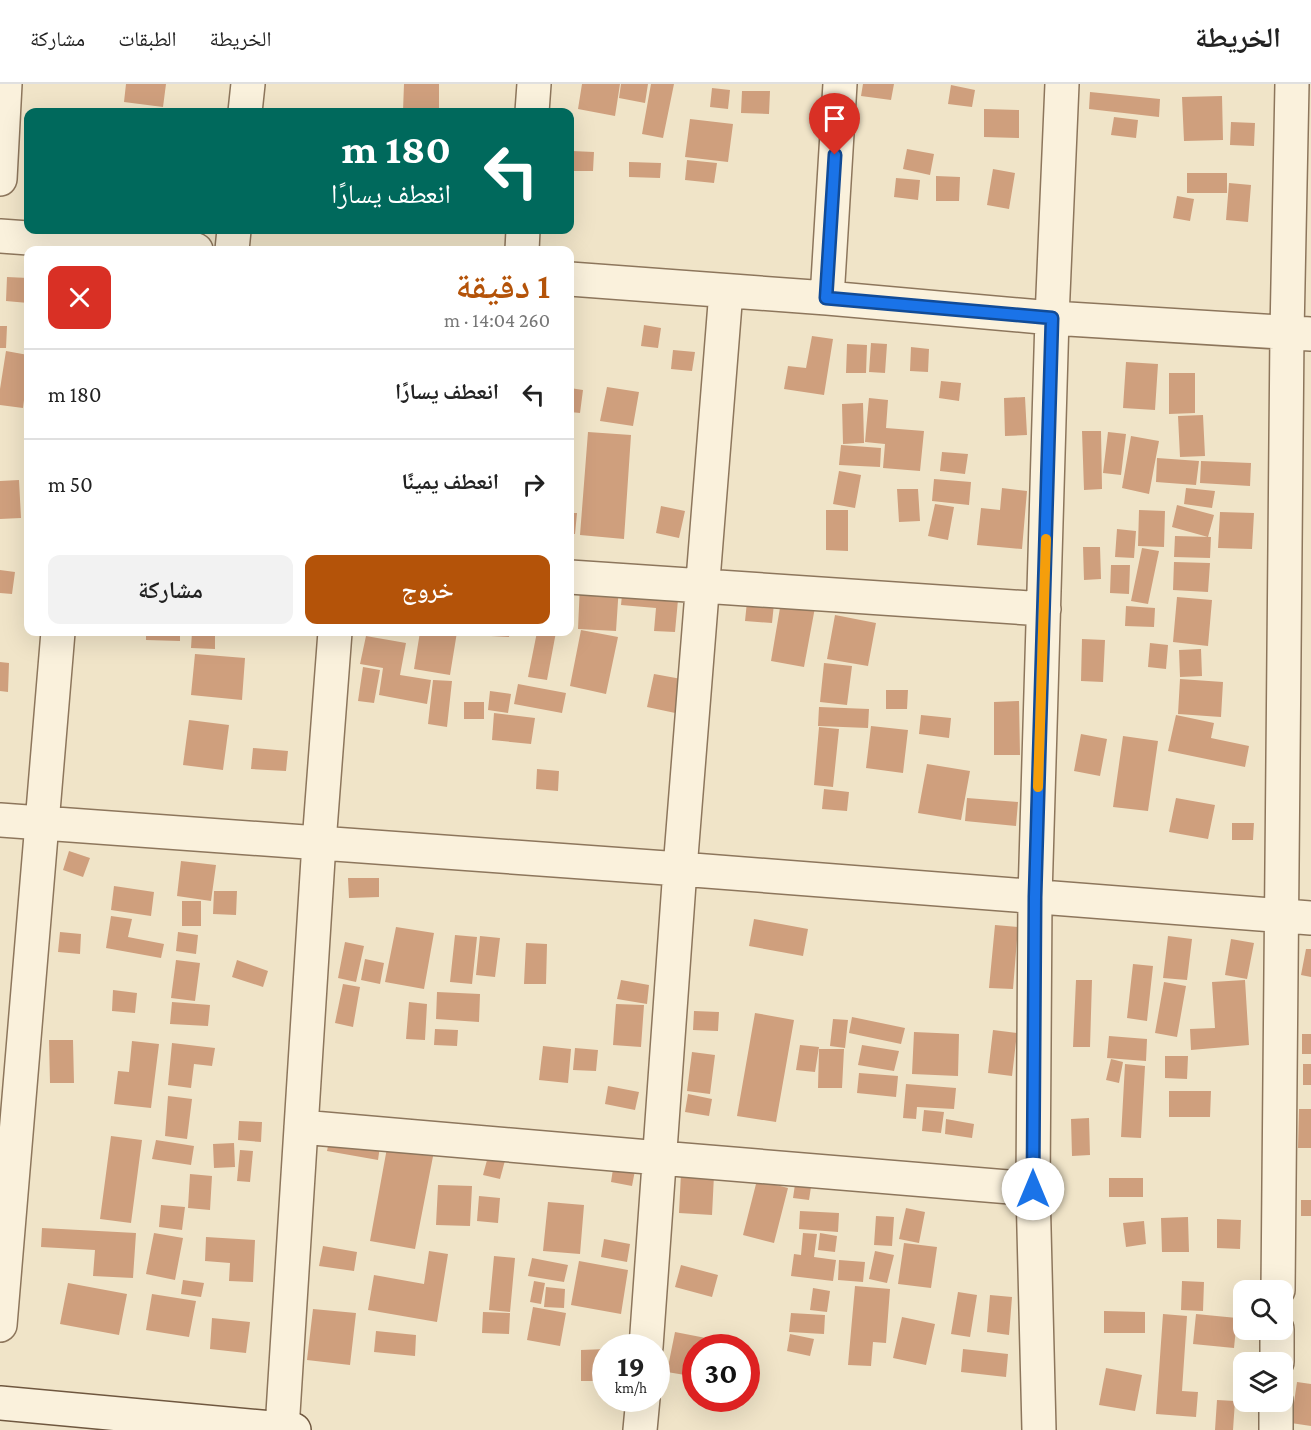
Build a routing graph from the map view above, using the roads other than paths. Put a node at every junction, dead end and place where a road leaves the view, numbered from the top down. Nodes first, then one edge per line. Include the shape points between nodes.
1 (5, 84) edge
2 (248, 84) edge
3 (534, 84) edge
4 (840, 84) edge
5 (1062, 84) edge
6 (1292, 84) edge
7 (245, 108) edge
8 (532, 108) edge
9 (0, 179) edge
10 (0, 236) edge
11 (91, 246) edge
12 (574, 279) edge
13 (726, 291) junction
14 (826, 298) junction
15 (1052, 318) junction
16 (1299, 333) edge
17 (574, 577) edge
18 (702, 586) junction
19 (1044, 609) junction
20 (58, 636) edge
21 (335, 636) edge
22 (0, 820) edge
23 (42, 824) junction
24 (319, 843) junction
25 (680, 869) junction
26 (1035, 897) junction
27 (1297, 917) edge
28 (301, 1126) junction
29 (660, 1158) junction
30 (1033, 1189) junction
31 (1279, 1280) edge
32 (0, 1325) edge
33 (647, 1334) edge
34 (0, 1403) edge
35 (642, 1412) edge
36 (1276, 1412) edge
37 (217, 1427) edge
38 (288, 1430) edge
39 (640, 1430) edge
40 (1039, 1430) edge
41 (1276, 1430) edge

1 - 9 street
2 - 7 street
3 - 8 street
4 - 14 street
5 - 15 street
6 - 16 street
10 - 11 street
12 - 13 street
13 - 14 street
13 - 18 street
14 - 15 street
15 - 16 street
15 - 19 street
16 - 27 street
17 - 18 street
18 - 19 street
18 - 25 street
19 - 26 street
20 - 23 street
21 - 24 street
22 - 23 street
23 - 24 street
23 - 32 street
24 - 25 street
24 - 28 street
25 - 26 street
25 - 29 street
26 - 27 street
26 - 30 street
27 - 31 street
28 - 29 street
28 - 38 street
29 - 30 street
29 - 33 street
30 - 40 street
34 - 37 street
35 - 39 street
36 - 41 street
37 - 38 street

